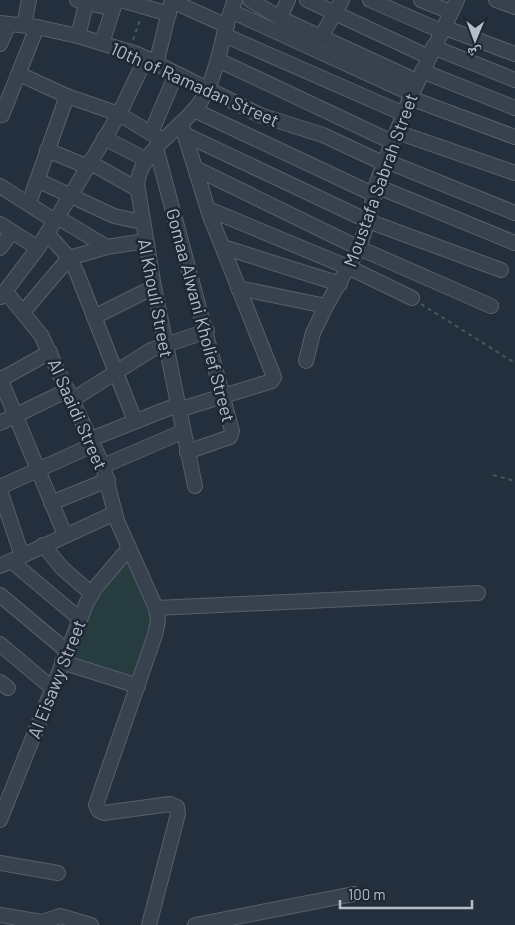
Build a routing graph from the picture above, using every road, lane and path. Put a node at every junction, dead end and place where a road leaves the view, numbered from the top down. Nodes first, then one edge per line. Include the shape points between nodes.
1 (29, 0) edge
2 (250, 0) edge
3 (288, 0) edge
4 (307, 0) edge
5 (342, 0) edge
6 (370, 0) edge
7 (421, 0) edge
8 (496, 0) edge
9 (84, 1) edge
10 (117, 3) edge
11 (171, 5) edge
12 (233, 6) edge
13 (454, 6) edge
14 (144, 7) junction
15 (515, 7) edge
16 (335, 13) junction
17 (280, 18) junction
18 (4, 23) edge
19 (31, 26) junction
20 (442, 29) junction
21 (225, 30) junction
22 (78, 36) junction
23 (321, 37) junction
24 (102, 43) junction
25 (0, 44) edge
26 (129, 51) junction
27 (431, 52) junction
28 (515, 54) edge
29 (153, 60) junction
30 (218, 60) junction
31 (19, 74) junction
32 (176, 74) junction
33 (191, 74) dead end
34 (515, 80) edge
35 (415, 86) junction
36 (206, 90) junction
37 (67, 96) junction
38 (515, 108) edge
39 (194, 110) junction
40 (119, 114) junction
41 (404, 114) junction
42 (5, 116) edge
43 (183, 129) junction
44 (395, 137) junction
45 (515, 137) edge
46 (104, 138) junction
47 (156, 140) junction
48 (48, 150) junction
49 (147, 160) junction
50 (385, 163) junction
51 (88, 164) junction
52 (197, 169) junction
53 (515, 172) edge
54 (37, 180) junction
55 (0, 186) edge
56 (137, 189) junction
57 (375, 191) junction
58 (71, 195) junction
59 (29, 203) junction
60 (208, 209) junction
61 (515, 213) edge
62 (368, 221) junction
63 (142, 222) junction
64 (53, 224) junction
65 (6, 228) edge
66 (145, 241) junction
67 (515, 243) edge
68 (106, 247) junction
69 (223, 247) junction
70 (0, 248) edge
71 (38, 248) junction
72 (359, 248) junction
73 (69, 258) junction
74 (350, 268) junction
75 (500, 270) dead end
76 (340, 284) junction
77 (154, 287) junction
78 (238, 288) junction
79 (3, 295) edge
80 (412, 298) joint
81 (326, 306) junction
82 (491, 306) dead end
83 (24, 311) junction
84 (94, 317) junction
85 (207, 331) junction
86 (165, 344) junction
87 (50, 352) junction
88 (306, 361) dead end
89 (515, 363) edge
90 (116, 371) junction
91 (0, 379) edge
92 (70, 395) junction
93 (223, 396) junction
94 (177, 407) junction
95 (15, 416) junction
96 (134, 421) junction
97 (0, 423) edge
98 (182, 432) junction
99 (92, 442) junction
100 (187, 452) junction
101 (103, 466) junction
102 (38, 471) junction
103 (493, 475) dead end
104 (108, 480) junction
105 (515, 481) edge
106 (195, 486) dead end
107 (0, 489) edge
108 (51, 503) junction
109 (115, 513) junction
110 (65, 535) junction
111 (43, 545) junction
112 (129, 548) junction
113 (11, 561) edge
114 (478, 593) dead end
115 (92, 594) junction
116 (0, 595) edge
117 (156, 608) junction
118 (80, 619) junction
119 (0, 644) edge
120 (65, 656) junction
121 (138, 686) junction
122 (52, 688) junction
123 (4, 794) edge
124 (0, 820) edge
125 (0, 864) edge
126 (58, 873) dead end
127 (354, 894) dead end
128 (0, 915) edge
129 (91, 925) edge
130 (149, 925) edge
131 (195, 925) edge

1 - 19 street
2 - 17 street
3 - 17 street
4 - 16 street
5 - 16 street
6 - 20 street
7 - 13 street
8 - 15 street
9 - 10 street
9 - 22 street
10 - 14 street
10 - 24 street
11 - 14 street
11 - 21 street
11 - 29 street
12 - 21 street, Al Khouli Street
12 - 35 street
13 - 20 street, Moustafa Sabrah Street
14 - 26 path
16 - 23 street
16 - 27 street
17 - 23 street
18 - 19 street, 10th of Ramadan Street
18 - 25 street
19 - 22 street, 10th of Ramadan Street
19 - 31 street
20 - 27 street, Moustafa Sabrah Street
20 - 28 street
21 - 30 street, Al Khouli Street
21 - 41 street
22 - 24 street, 10th of Ramadan Street
23 - 35 street
24 - 26 street, 10th of Ramadan Street
26 - 29 street, 10th of Ramadan Street
27 - 34 street
27 - 35 street, Moustafa Sabrah Street
29 - 32 street, 10th of Ramadan Street
29 - 33 street
29 - 40 street
30 - 36 street, Al Khouli Street
30 - 44 street
31 - 37 street
31 - 42 street
32 - 36 street, 10th of Ramadan Street
32 - 47 street
35 - 38 street
35 - 41 street, Moustafa Sabrah Street
35 - 45 street
36 - 39 street, Al Khouli Street
36 - 50 street, 10th of Ramadan Street via 260,115 323,135
37 - 40 street
37 - 48 street
39 - 43 street, Al Khouli Street
39 - 57 street
40 - 46 street
40 - 47 street
41 - 44 street, Moustafa Sabrah Street
43 - 47 street, Al Khouli Street
43 - 52 street
43 - 62 street
44 - 50 street, Moustafa Sabrah Street
44 - 53 street
46 - 49 street
46 - 51 street
47 - 49 street, Al Khouli Street
47 - 85 street, Gomaa Alwani Kholief Street
48 - 51 street
48 - 54 street
49 - 56 street, Al Khouli Street via 138,176
50 - 57 street, Moustafa Sabrah Street
50 - 61 street, 10th of Ramadan Street
51 - 56 street
51 - 58 street
52 - 60 street
52 - 72 street
54 - 58 street
54 - 59 street
55 - 59 street
56 - 63 street, Al Khouli Street
57 - 62 street, Moustafa Sabrah Street
57 - 67 street
58 - 63 street via 121,218
58 - 64 street
59 - 64 street
60 - 69 street
60 - 74 street
62 - 72 street, Moustafa Sabrah Street
62 - 75 street
63 - 66 street, Al Khouli Street
64 - 68 street
64 - 71 street
64 - 73 street
65 - 70 street
65 - 71 street
66 - 68 street
66 - 77 street, Al Khouli Street
68 - 73 street
69 - 76 street
69 - 78 street
71 - 79 street
72 - 74 street, Moustafa Sabrah Street
72 - 82 street
73 - 83 street
73 - 84 street
74 - 76 street, Moustafa Sabrah Street
74 - 80 street
76 - 81 street, Moustafa Sabrah Street
77 - 84 street
77 - 86 street, Al Khouli Street
78 - 81 street
78 - 93 street via 274,376 272,381
79 - 83 street, Al Saaidi Street
80 - 89 path
81 - 88 street, Moustafa Sabrah Street
83 - 87 street, Al Saaidi Street
84 - 90 street
85 - 86 street
85 - 93 street, Gomaa Alwani Kholief Street
86 - 90 street
86 - 94 street, Al Khouli Street
87 - 91 street
87 - 92 street, Al Saaidi Street
90 - 92 street
90 - 96 street
91 - 95 street
92 - 95 street
92 - 99 street, Al Saaidi Street
93 - 94 street
93 - 100 street, Gomaa Alwani Kholief Street via 232,436
94 - 96 street
94 - 98 street, Al Khouli Street
95 - 97 street
95 - 102 street
96 - 99 street
98 - 100 street, Al Khouli Street
98 - 101 street
99 - 101 street, Al Saaidi Street
99 - 102 street
100 - 106 street, Al Khouli Street
101 - 104 street, Al Saaidi Street
102 - 107 street
102 - 108 street
103 - 105 path
104 - 108 street
104 - 109 street, Al Saaidi Street
107 - 113 street
108 - 110 street
109 - 110 street
109 - 112 street, Al Saaidi Street
110 - 111 street
111 - 113 street
111 - 115 street via 63,569
112 - 115 street, Al Eisawy Street
112 - 117 street, Al Saaidi Street
113 - 118 street
114 - 117 street
115 - 118 street, Al Eisawy Street
116 - 120 street
117 - 121 street via 155,635
118 - 120 street, Al Eisawy Street
119 - 122 street
120 - 121 street
120 - 122 street, Al Eisawy Street
121 - 130 street via 96,805 104,813 170,804 176,807 178,814
122 - 123 street, Al Eisawy Street
123 - 124 street, Al Eisawy Street
125 - 126 street
127 - 131 street
128 - 129 street via 42,922 60,916

